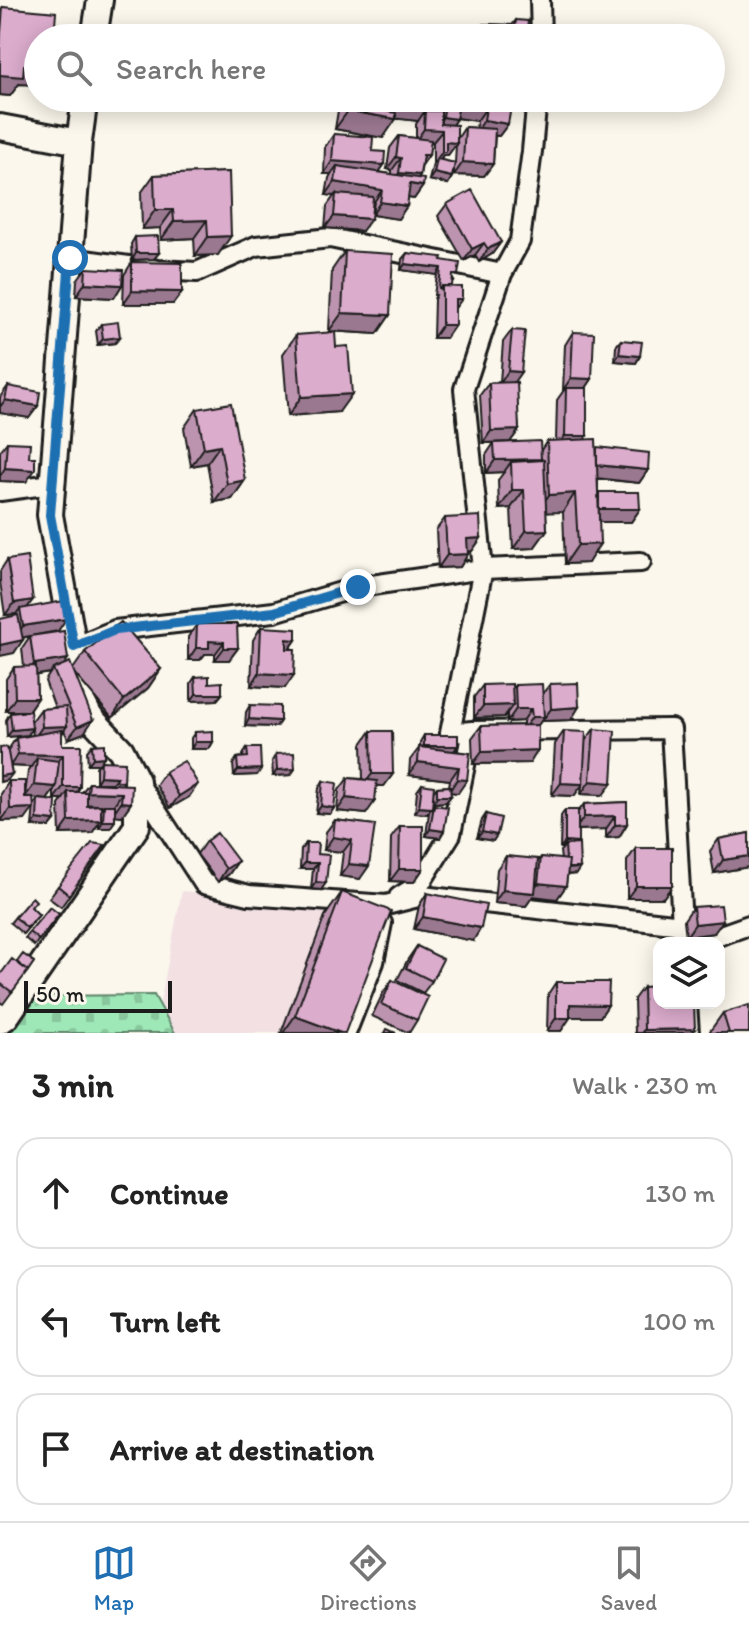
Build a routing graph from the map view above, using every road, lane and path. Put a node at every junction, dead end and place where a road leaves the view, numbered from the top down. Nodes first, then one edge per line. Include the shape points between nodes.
1 (100, 0) edge
2 (540, 0) edge
3 (96, 24) edge
4 (541, 24) edge
5 (83, 112) edge
6 (536, 112) edge
7 (0, 127) edge
8 (79, 142) junction
9 (70, 258) junction
10 (502, 274) junction
11 (52, 484) junction
12 (0, 491) edge
13 (641, 562) dead end
14 (483, 569) junction
15 (74, 647) junction
16 (472, 731) junction
17 (137, 781) junction
18 (386, 905) junction
19 (749, 925) edge
20 (683, 934) edge
21 (715, 937) edge
22 (687, 1009) edge
23 (0, 1021) edge
24 (346, 1033) edge
25 (689, 1033) edge

1 - 3 street
2 - 4 street
5 - 8 street
6 - 10 street via 520,241
7 - 8 street
8 - 9 street
9 - 10 street via 197,272 256,246 330,238
9 - 11 street
10 - 14 street via 464,389
11 - 12 street
11 - 15 street via 50,515
13 - 14 street
14 - 15 street via 358,587 274,612 115,630
14 - 16 street via 450,733
15 - 17 street via 67,672 90,717 121,750
16 - 18 street via 451,834 420,884
16 - 20 street via 671,729
17 - 18 street via 204,884 249,895
17 - 23 street via 137,826
18 - 20 street via 422,896
18 - 24 street via 374,962
19 - 21 street
22 - 25 street

